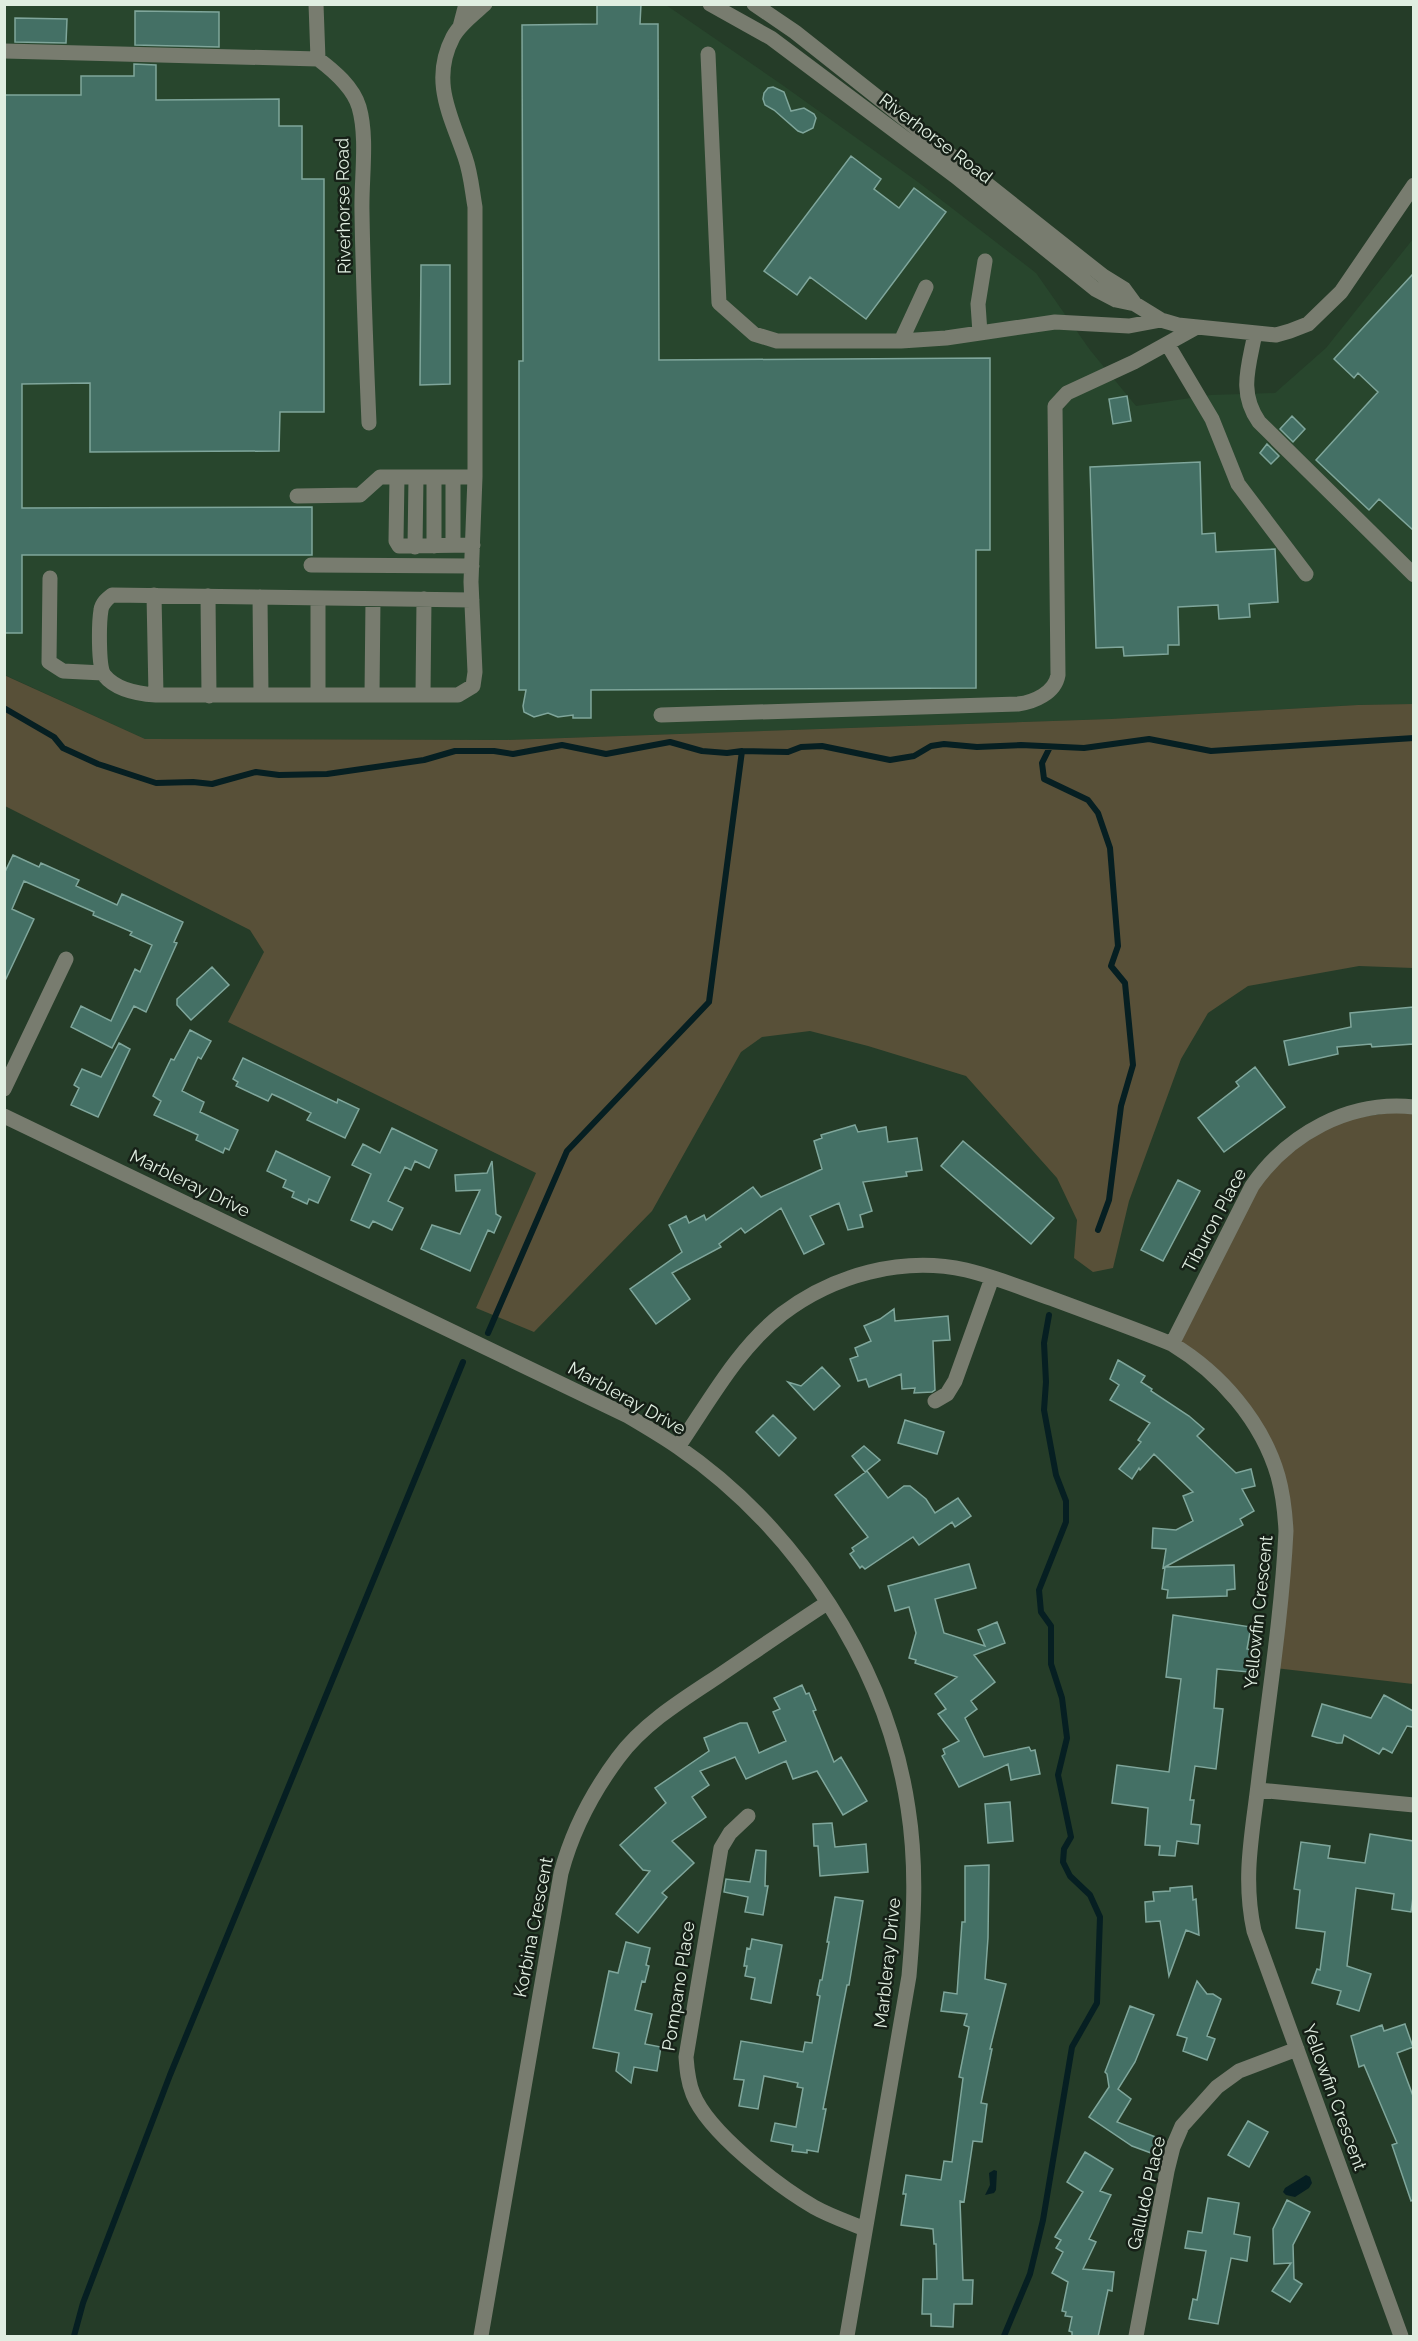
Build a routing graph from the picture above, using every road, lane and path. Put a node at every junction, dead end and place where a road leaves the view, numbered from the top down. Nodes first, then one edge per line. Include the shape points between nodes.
1 (316, 4) edge
2 (466, 4) edge
3 (485, 4) edge
4 (710, 4) edge
5 (754, 4) edge
6 (460, 27) junction
7 (4, 51) edge
8 (708, 54) dead end
9 (318, 59) junction
10 (1413, 185) edge
11 (985, 261) dead end
12 (926, 287) dead end
13 (1135, 304) junction
14 (1161, 320) junction
15 (1197, 327) junction
16 (980, 333) junction
17 (1255, 333) junction
18 (901, 341) junction
19 (1168, 345) junction
20 (369, 423) dead end
21 (397, 477) junction
22 (416, 477) junction
23 (434, 477) junction
24 (453, 477) junction
25 (475, 477) junction
26 (297, 496) dead end
27 (453, 545) junction
28 (472, 545) junction
29 (434, 546) junction
30 (415, 547) junction
31 (311, 565) dead end
32 (472, 566) junction
33 (1306, 574) dead end
34 (1413, 575) edge
35 (50, 578) dead end
36 (154, 596) junction
37 (208, 596) junction
38 (260, 597) junction
39 (318, 599) junction
40 (373, 599) junction
41 (424, 599) junction
42 (472, 600) junction
43 (103, 674) junction
44 (156, 695) junction
45 (261, 695) junction
46 (318, 695) junction
47 (372, 695) junction
48 (423, 695) junction
49 (209, 696) junction
50 (662, 715) dead end
51 (66, 959) dead end
52 (4, 1089) edge
53 (1413, 1107) edge
54 (4, 1116) edge
55 (992, 1278) junction
56 (1172, 1344) junction
57 (935, 1401) dead end
58 (678, 1447) junction
59 (827, 1603) junction
60 (1258, 1790) junction
61 (1413, 1805) edge
62 (748, 1816) dead end
63 (1297, 2049) junction
64 (865, 2229) junction
65 (481, 2337) edge
66 (847, 2337) edge
67 (1136, 2337) edge
68 (1401, 2337) edge

1 - 9 street
2 - 6 street
3 - 6 street
4 - 13 street, Riverhorse Road via 790,52 1095,288 1116,300
5 - 13 street, Riverhorse Road via 1124,289
6 - 25 street via 446,55 442,86 470,172 475,207
7 - 9 street
8 - 18 street via 719,305 754,334 770,340
9 - 20 street, Riverhorse Road via 350,90 362,128
10 - 17 street, Riverhorse Road via 1341,292 1308,324 1276,335
11 - 16 street via 978,304
12 - 18 street
13 - 14 street, Riverhorse Road
14 - 15 street, Riverhorse Road
14 - 16 street via 1129,326 1055,322
15 - 17 street, Riverhorse Road
15 - 19 street
16 - 18 street
17 - 34 street via 1246,386 1252,412
19 - 33 street via 1212,419 1238,484
19 - 50 street via 1067,393 1053,410 1058,675 1045,694 1018,704
21 - 22 street
21 - 26 street via 378,478 357,496
21 - 30 street via 396,541 401,547
22 - 23 street
22 - 30 street
23 - 24 street
23 - 29 street
24 - 25 street
24 - 27 street
25 - 28 street
27 - 28 street
27 - 29 street
28 - 32 street
29 - 30 street
31 - 32 street
32 - 42 street
35 - 43 street via 49,662 63,670
36 - 37 street
36 - 43 street via 112,595 104,603 100,666
36 - 44 street
37 - 38 street
37 - 49 street
38 - 39 street
38 - 45 street
39 - 40 street
39 - 46 street
40 - 41 street
40 - 47 street
41 - 42 street
41 - 48 street
42 - 48 street via 473,686 458,695
43 - 44 street via 131,691
44 - 49 street
45 - 46 street
45 - 49 street
46 - 47 street
47 - 48 street
51 - 52 street
53 - 56 street, Tiburon Place via 1381,1106 1333,1119 1308,1131 1265,1167
54 - 58 street, Marbleray Drive via 628,1416
55 - 56 street, Yellowfin Crescent
55 - 57 street via 955,1382 947,1394
55 - 58 street, Yellowfin Crescent via 955,1269 912,1266 843,1279 782,1314 760,1335
56 - 60 street, Yellowfin Crescent via 1215,1375 1250,1418 1277,1474 1283,1501 1285,1560
58 - 59 street, Marbleray Drive via 761,1519 802,1566
59 - 64 street, Marbleray Drive via 866,1673 888,1728 908,1808 913,1863 909,1976
59 - 65 street, Korbina Crescent via 671,1708 645,1730 619,1757 589,1803 568,1847
60 - 61 street
60 - 63 street, Yellowfin Crescent via 1249,1846 1248,1905
62 - 64 street, Pompano Place via 721,1848 686,2057 689,2081 707,2117 752,2161 814,2207
63 - 67 street, Galludo Place via 1239,2071 1217,2087 1182,2126 1167,2171
63 - 68 street, Yellowfin Crescent
64 - 66 street, Marbleray Drive

